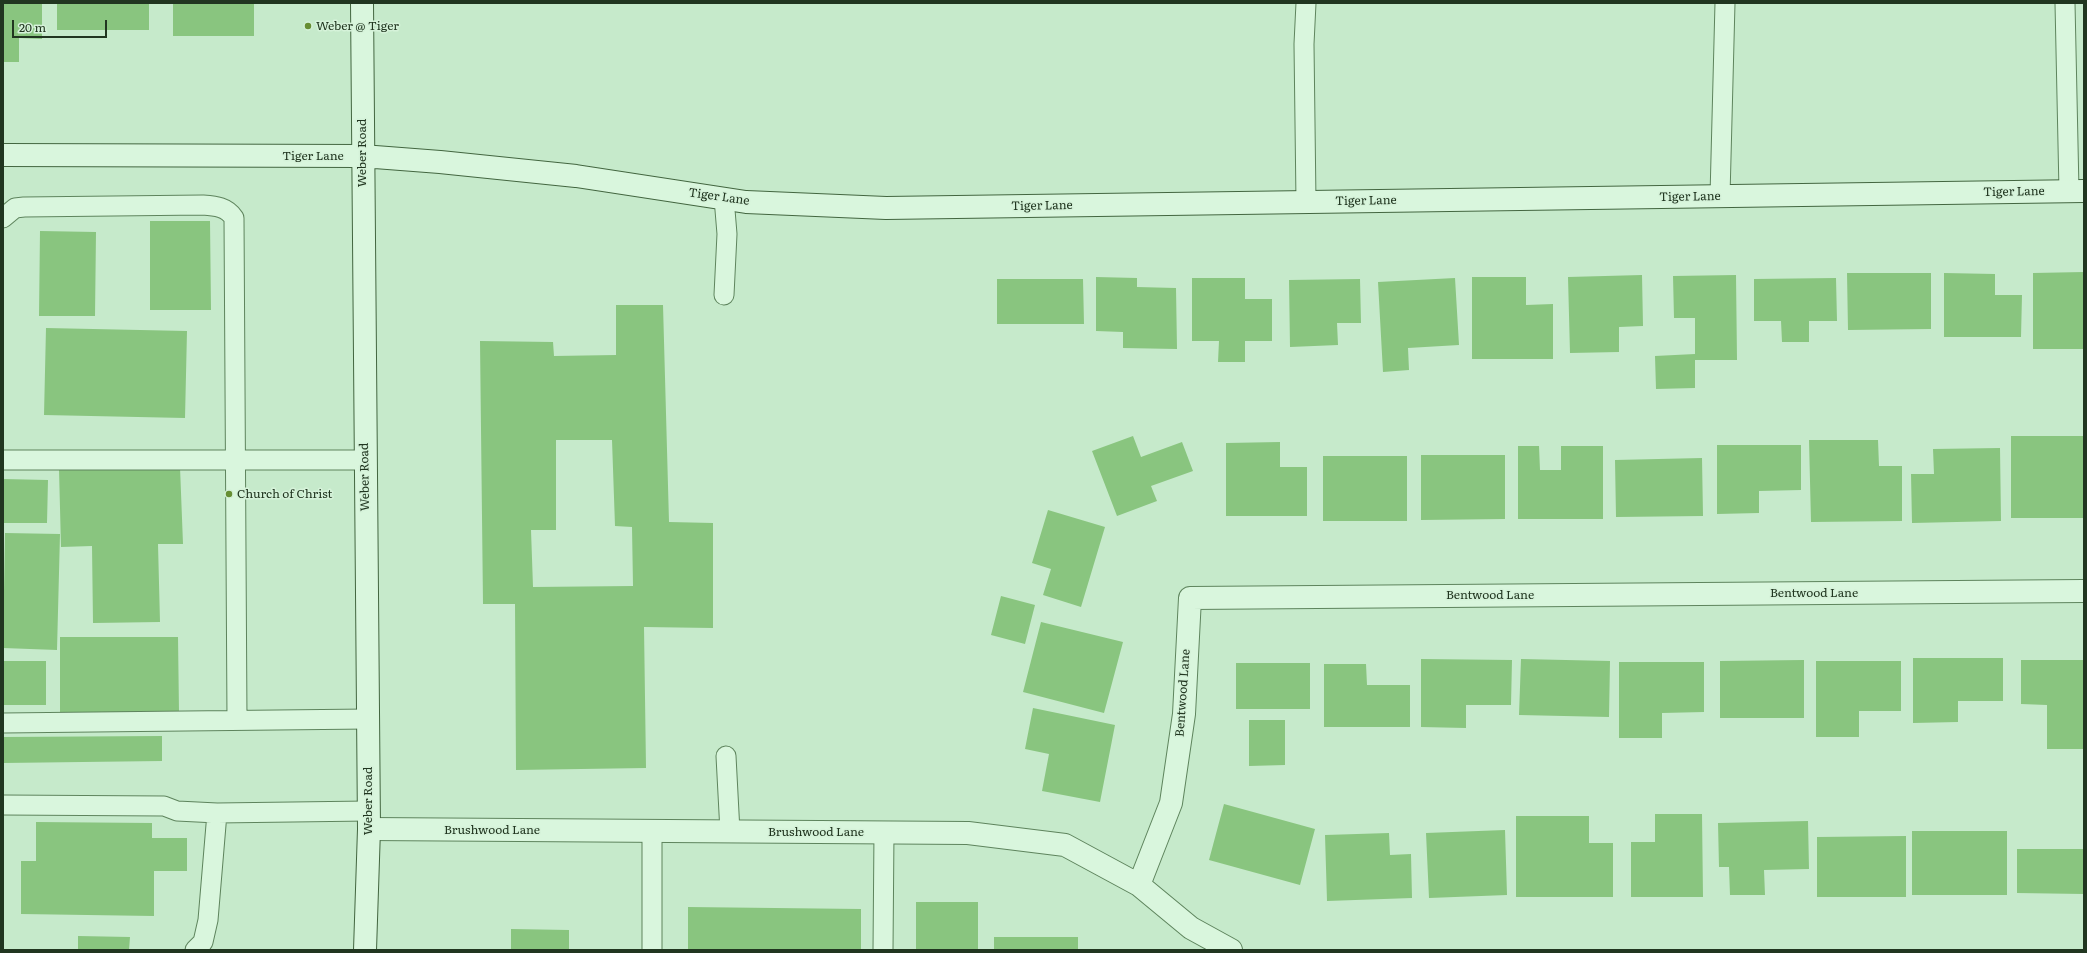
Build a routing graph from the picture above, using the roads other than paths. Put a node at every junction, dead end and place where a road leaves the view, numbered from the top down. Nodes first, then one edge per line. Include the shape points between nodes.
1 (362, 3) edge
2 (1306, 3) edge
3 (1725, 3) edge
4 (2065, 3) edge
5 (3, 155) edge
6 (362, 156) junction
7 (2076, 191) edge
8 (1720, 196) junction
9 (724, 198) junction
10 (1306, 202) junction
11 (3, 218) edge
12 (724, 295) dead end
13 (3, 460) edge
14 (235, 460) junction
15 (365, 460) junction
16 (2084, 591) edge
17 (368, 719) junction
18 (237, 720) junction
19 (3, 723) edge
20 (726, 756) dead end
21 (3, 805) edge
22 (217, 813) junction
23 (368, 820) junction
24 (652, 831) junction
25 (730, 832) junction
26 (884, 832) junction
27 (1139, 885) junction
28 (195, 950) edge
29 (365, 950) edge
30 (652, 950) edge
31 (883, 950) edge
32 (1231, 950) edge

1 - 6 street, Weber Road
2 - 10 lane
3 - 8 lane
4 - 7 lane
5 - 6 street, Tiger Lane
6 - 9 street, Tiger Lane via 576,176
6 - 15 street, Weber Road
7 - 8 street, Tiger Lane
8 - 10 street, Tiger Lane
9 - 10 street, Tiger Lane via 746,202 886,208
9 - 12 lane via 727,234
11 - 14 lane via 15,208 24,207 203,204 221,207 230,212 234,218 235,233
13 - 14 lane
14 - 15 lane
14 - 18 lane
15 - 17 street, Weber Road
16 - 27 street, Bentwood Lane via 1190,598 1184,714 1171,803
17 - 18 lane
17 - 23 street, Weber Road
18 - 19 lane
20 - 25 lane
21 - 22 lane via 164,806 177,811
22 - 23 lane
22 - 28 lane via 208,920 203,942
23 - 24 street, Brushwood Lane
23 - 29 street, Weber Road
24 - 25 street, Brushwood Lane
24 - 30 lane
25 - 26 street, Brushwood Lane
26 - 27 street, Brushwood Lane via 968,833 1065,845
26 - 31 lane
27 - 32 street, Brushwood Lane via 1191,928

